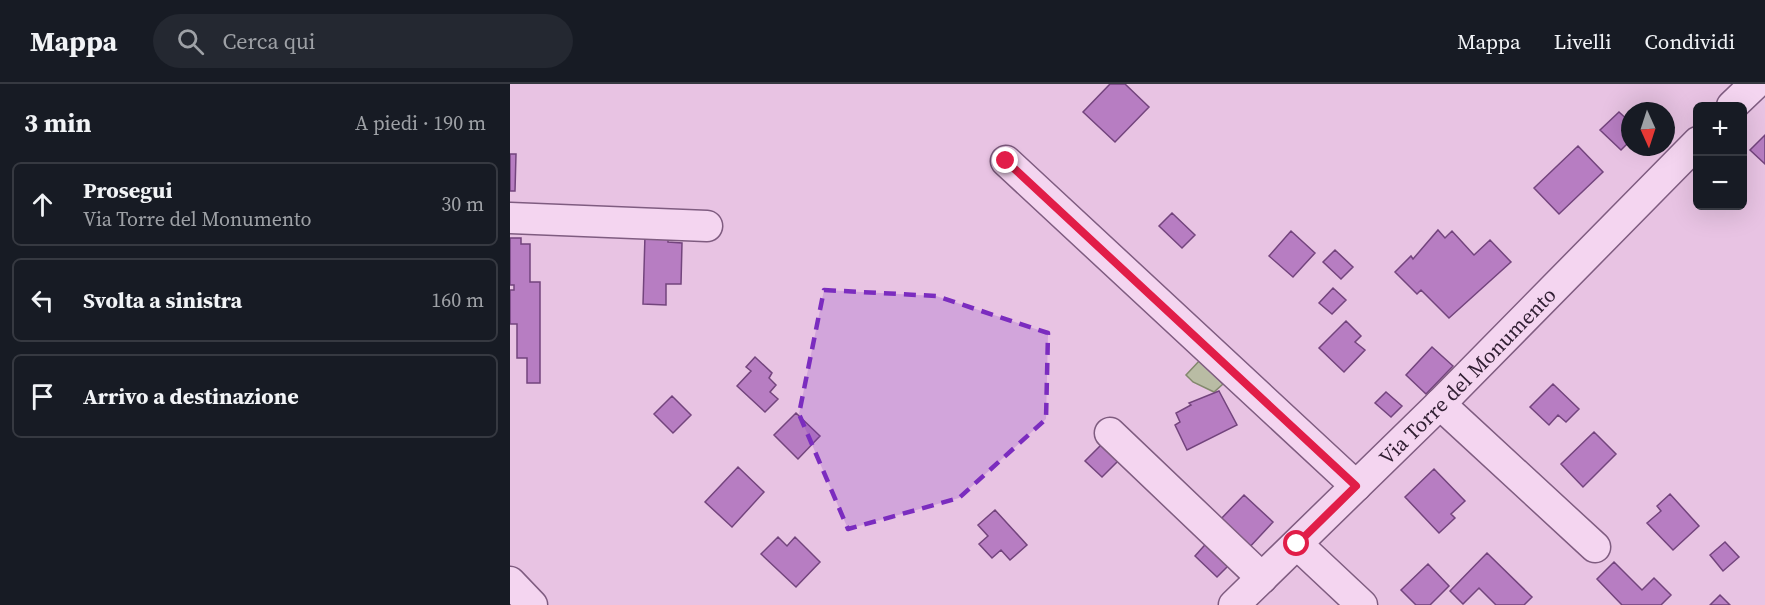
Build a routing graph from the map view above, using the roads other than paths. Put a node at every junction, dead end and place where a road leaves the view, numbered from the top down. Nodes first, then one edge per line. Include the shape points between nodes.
1 (1755, 84) edge
2 (1736, 102) edge
3 (1693, 147) edge
4 (1006, 161) dead end
5 (510, 219) edge
6 (707, 226) dead end
7 (1440, 404) junction
8 (1110, 433) dead end
9 (1356, 486) junction
10 (1297, 544) junction
11 (1595, 547) dead end
12 (1262, 578) junction
13 (510, 582) edge
14 (532, 605) edge
15 (1234, 605) edge
16 (1362, 605) edge

1 - 2 street
3 - 7 street, Via Torre del Monumento
4 - 9 street
5 - 6 street
7 - 9 street, Via Torre del Monumento
7 - 11 street
8 - 12 street
9 - 10 street, Via Torre del Monumento
10 - 12 street, Via Torre del Monumento
10 - 16 street
12 - 15 street, Via Torre del Monumento
13 - 14 street

